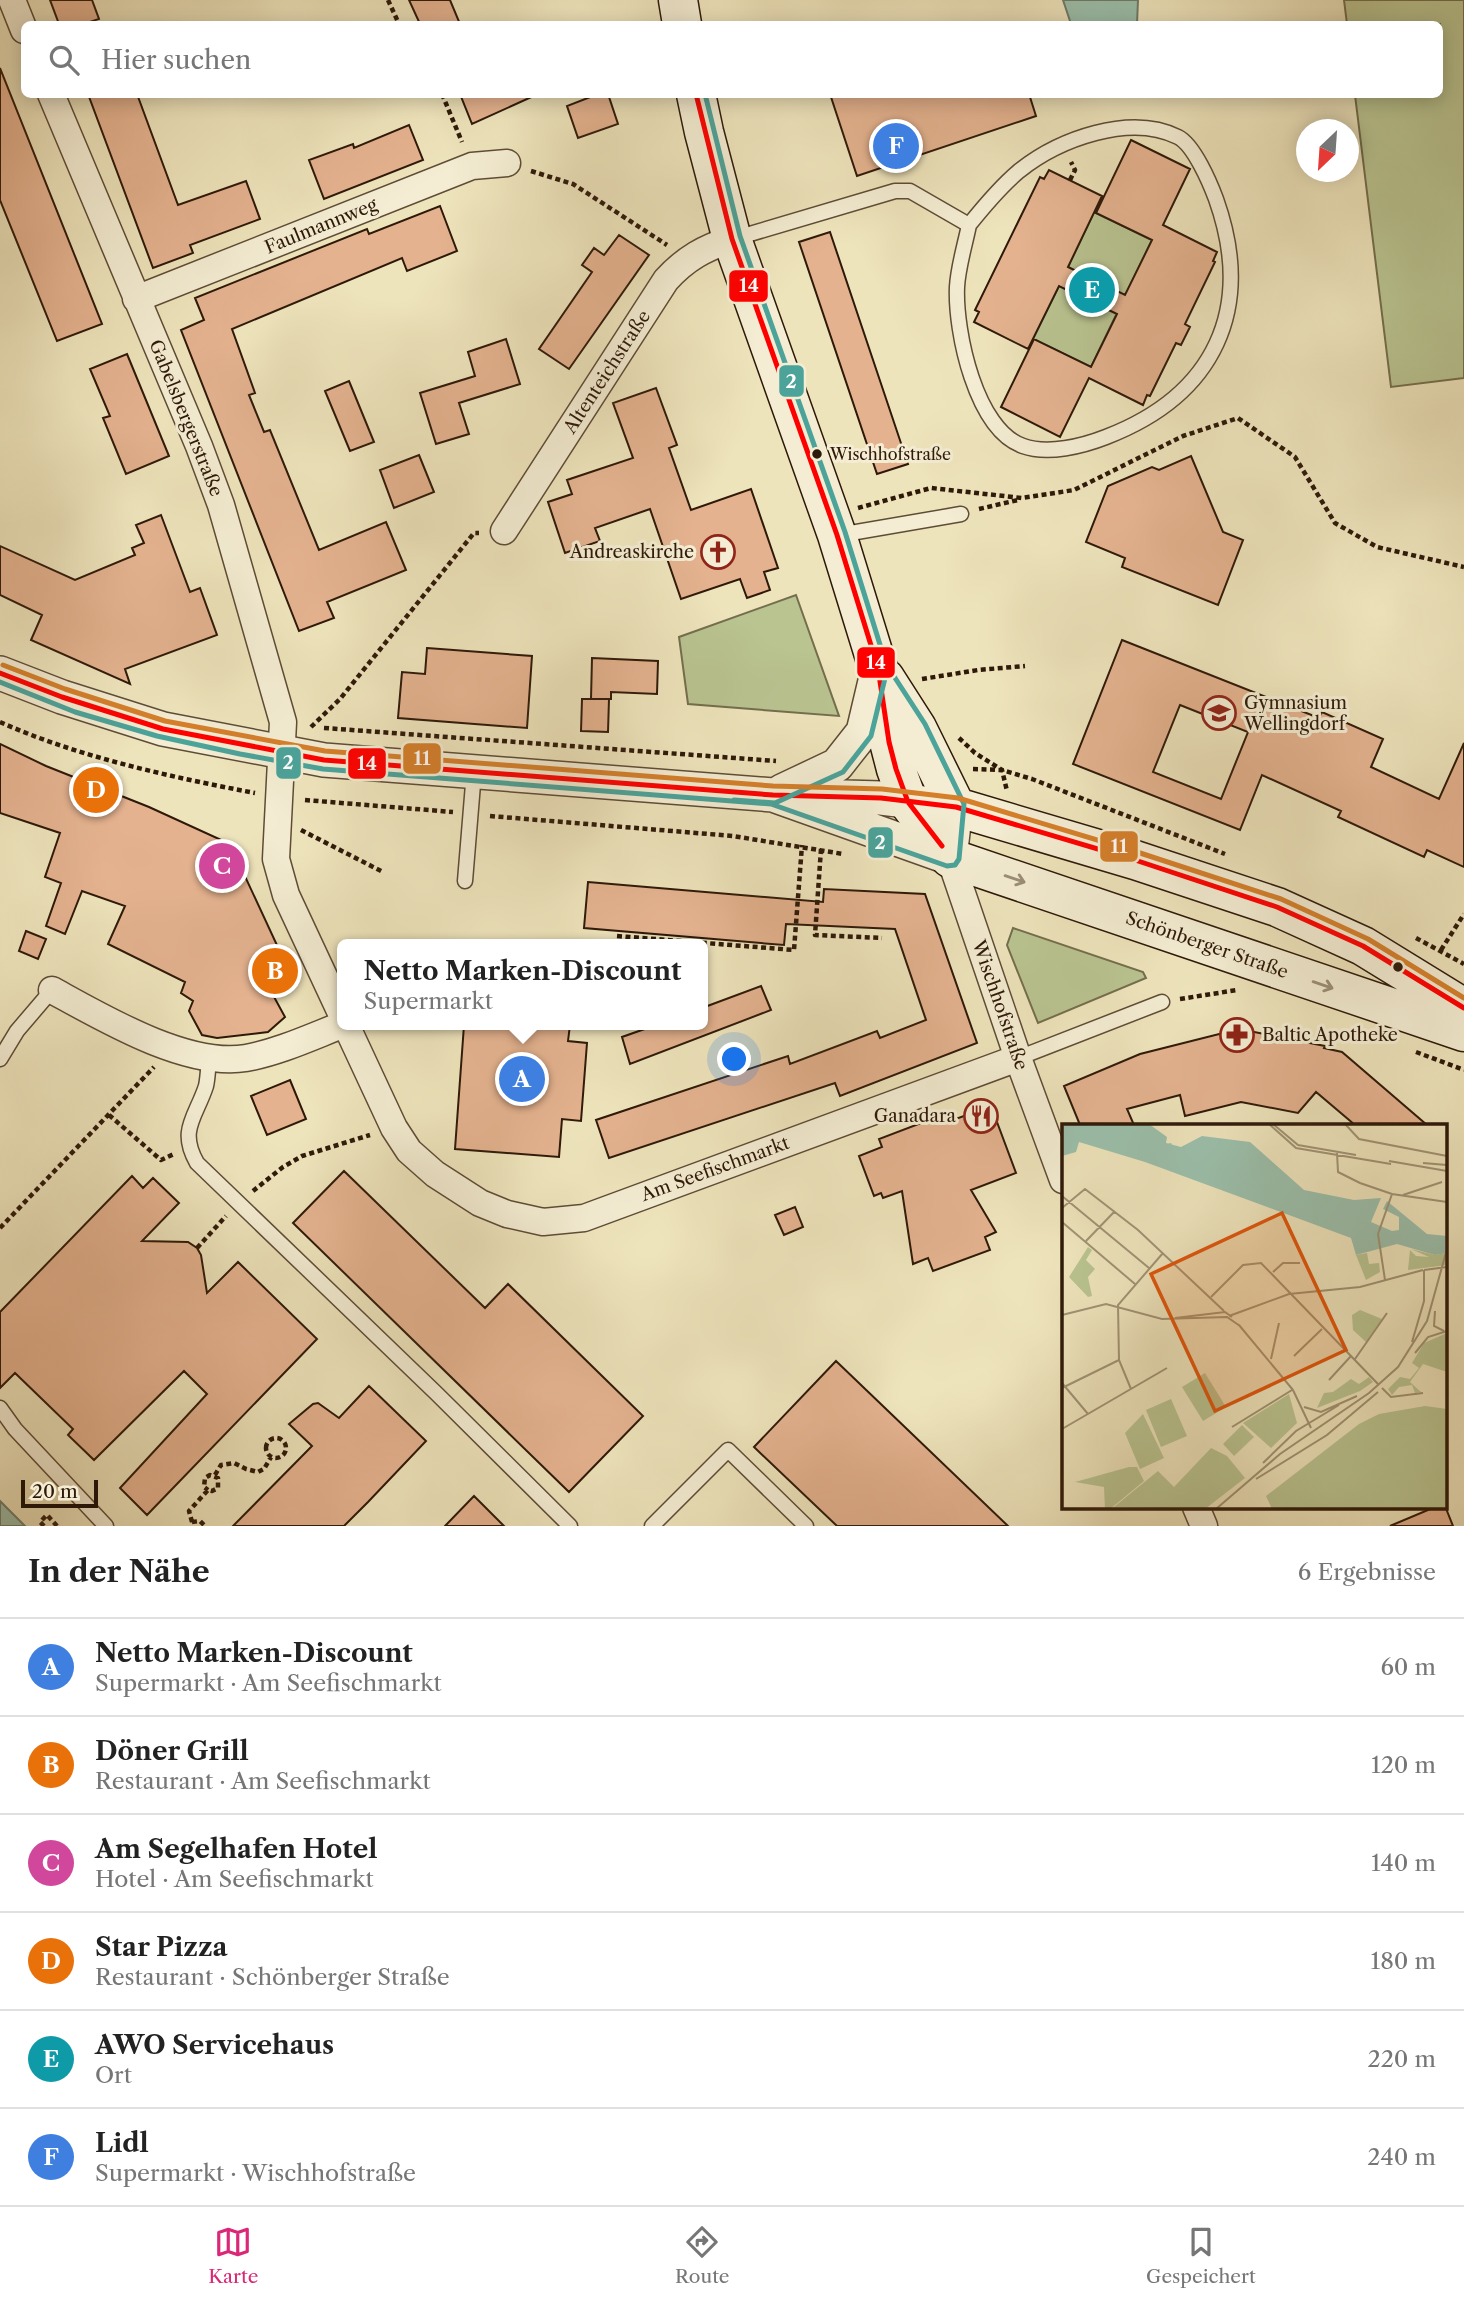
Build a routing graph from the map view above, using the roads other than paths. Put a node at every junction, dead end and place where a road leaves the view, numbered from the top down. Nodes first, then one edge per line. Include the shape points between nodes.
1 (12, 0) edge
2 (678, 0) edge
3 (682, 21) edge
4 (21, 22) edge
5 (53, 98) edge
6 (697, 98) edge
7 (507, 163) road end
8 (969, 225) junction
9 (732, 239) junction
10 (136, 299) junction
11 (961, 514) road end
12 (834, 525) junction
13 (504, 531) road end
14 (878, 667) junction
15 (0, 673) edge
16 (283, 738) junction
17 (474, 771) junction
18 (773, 795) junction
19 (908, 802) junction
20 (956, 807) junction
21 (950, 858) junction
22 (464, 881) dead end
23 (52, 990) joint
24 (1162, 1002) dead end
25 (337, 1004) edge
26 (1464, 1008) edge
27 (337, 1028) edge
28 (346, 1030) edge
29 (1464, 1032) edge
30 (1018, 1058) junction
31 (0, 1059) edge
32 (209, 1059) junction
33 (1062, 1177) edge
34 (0, 1408) edge
35 (1196, 1508) edge
36 (565, 1524) edge
37 (106, 1526) edge
38 (652, 1526) edge
39 (806, 1526) edge
40 (1204, 1526) edge

1 - 4 street
2 - 3 main road
5 - 10 street, Gabelsbergerstraße
6 - 9 main road, Wischhofstraße
7 - 10 street, Faulmannweg via 472,166
8 - 8 lane via 1021,170 1056,148 1117,130 1148,128 1181,138 1200,163 1225,226 1232,295 1225,326 1212,354 1187,384 1138,424 1071,446 1022,446 986,413 962,340 957,287
8 - 9 lane via 910,191 895,191
9 - 12 main road, Wischhofstraße
9 - 13 street, Altenteichstraße via 688,258 666,281
10 - 16 street, Gabelsbergerstraße via 221,505
11 - 12 lane
12 - 14 main road, Wischhofstraße
14 - 18 street, Schönberger Straße via 863,732 837,765
14 - 19 main road, Wischhofstraße via 889,742
14 - 20 main road via 917,728
15 - 16 street, Schönberger Straße via 163,729
16 - 17 street, Schönberger Straße via 324,760
16 - 25 street via 276,859 286,895
17 - 18 street, Schönberger Straße
17 - 22 lane
18 - 19 street, Schönberger Straße
18 - 21 street, Schönberger Straße
19 - 20 street, Schönberger Straße
19 - 21 main road, Wischhofstraße
20 - 21 street
20 - 26 main road, Schönberger Straße via 1277,907 1363,946
21 -> 29 main road, Schönberger Straße
21 - 30 street, Wischhofstraße
23 - 31 lane
23 - 32 street, Am Seefischmarkt via 171,1048
24 - 30 lane, Am Seefischmarkt
27 - 32 street, Am Seefischmarkt via 281,1049 244,1058
28 - 30 street, Am Seefischmarkt via 409,1151 480,1203 543,1222 584,1218
30 - 33 street, Wischhofstraße
32 - 36 lane via 206,1084 190,1124 188,1147 197,1163
34 - 37 lane
35 - 40 street
38 - 39 lane via 728,1450

